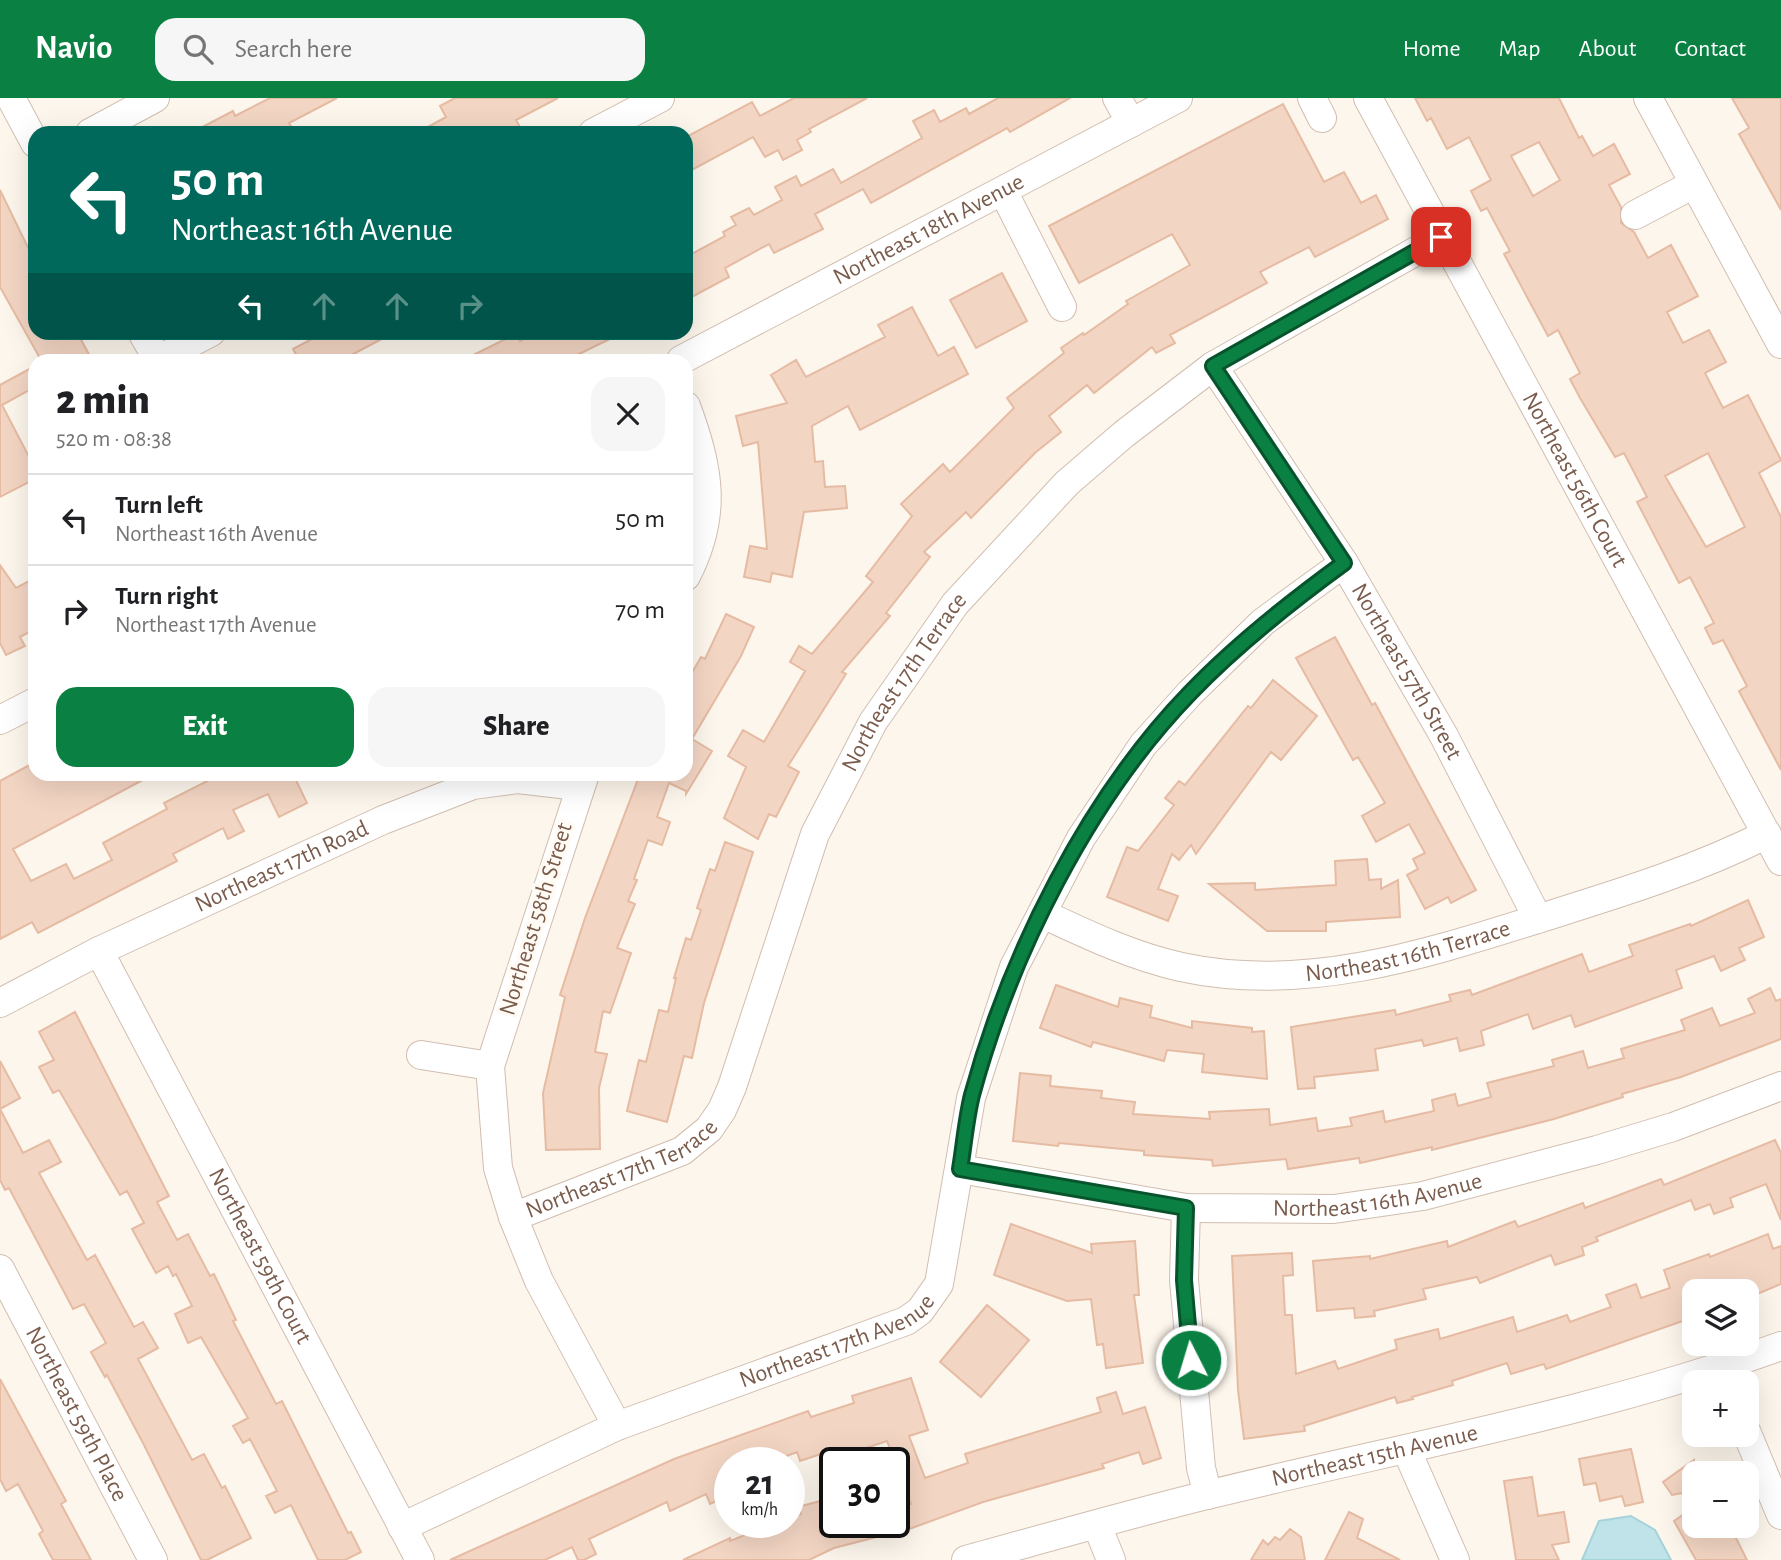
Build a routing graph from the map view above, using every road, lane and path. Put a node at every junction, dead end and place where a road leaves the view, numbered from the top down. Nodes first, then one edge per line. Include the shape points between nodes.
1 (11, 98) edge
2 (155, 98) edge
3 (660, 98) edge
4 (1117, 98) edge
5 (1178, 98) edge
6 (1368, 98) edge
7 (1648, 98) edge
8 (1131, 123) junction
9 (103, 126) edge
10 (606, 126) edge
11 (28, 130) edge
12 (1694, 184) junction
13 (1003, 191) junction
14 (1635, 215) dead end
15 (1441, 237) junction
16 (1062, 307) dead end
17 (196, 340) edge
18 (1781, 344) edge
19 (169, 354) edge
20 (692, 354) edge
21 (1213, 366) junction
22 (693, 427) edge
23 (693, 558) edge
24 (1344, 563) junction
25 (28, 706) edge
26 (0, 720) edge
27 (503, 781) edge
28 (581, 781) edge
29 (1767, 834) junction
30 (1781, 861) edge
31 (1043, 914) junction
32 (1538, 919) junction
33 (99, 951) junction
34 (0, 1003) edge
35 (421, 1055) dead end
36 (490, 1066) junction
37 (1781, 1086) edge
38 (960, 1169) junction
39 (1186, 1208) junction
40 (513, 1217) junction
41 (0, 1269) edge
42 (1781, 1346) edge
43 (1734, 1370) edge
44 (1682, 1385) edge
45 (617, 1426) junction
46 (1753, 1447) edge
47 (1407, 1451) junction
48 (1208, 1495) junction
49 (1781, 1515) edge
50 (1097, 1525) junction
51 (402, 1527) junction
52 (153, 1560) edge
53 (420, 1560) edge
54 (966, 1560) edge
55 (1111, 1560) edge
56 (1455, 1560) edge

1 - 11 street
2 - 9 street
3 - 10 street
4 - 8 street
5 - 8 street, Northeast 18th Avenue
6 - 15 street, Northeast 56th Court
7 - 12 street
8 - 13 street, Northeast 18th Avenue
12 - 14 street
12 - 18 street
13 - 16 street
13 - 20 street, Northeast 18th Avenue
15 - 21 street, Northeast 17th Terrace
15 - 29 street, Northeast 56th Court
17 - 19 street
21 - 24 street, Northeast 57th Street
21 - 40 street, Northeast 17th Terrace via 1067,483 955,604 873,722 815,834 732,1087 709,1129 682,1151
22 - 23 street via 707,470 708,505
24 - 31 street, Northeast 17th Avenue via 1264,622 1143,745 1081,838
24 - 32 street, Northeast 57th Street via 1444,736
25 - 26 street
27 - 33 street, Northeast 17th Road via 473,785 383,820
28 - 36 street, Northeast 58th Street
29 - 30 street, Northeast 56th Court
29 - 32 street, Northeast 16th Terrace via 1727,855 1657,881
31 - 32 street, Northeast 16th Terrace via 1114,947 1182,967 1259,976 1318,974 1381,964
31 - 38 street, Northeast 17th Avenue via 1014,967 992,1029 971,1098
33 - 34 street, Northeast 17th Road
33 - 51 street, Northeast 59th Court
35 - 36 street
36 - 40 street, Northeast 58th Street via 498,1168
37 - 39 street, Northeast 16th Avenue via 1673,1127 1423,1196 1334,1209
38 - 39 street, Northeast 16th Avenue
38 - 45 street, Northeast 17th Avenue via 939,1284 920,1311 906,1321
39 - 48 street via 1184,1280 1201,1468
40 - 45 street, Northeast 58th Street via 539,1281
41 - 52 street, Northeast 59th Place
42 - 43 street, Northeast 15th Avenue
44 - 47 street, Northeast 15th Avenue
45 - 51 street, Northeast 17th Avenue
46 - 49 street
47 - 48 street, Northeast 15th Avenue
47 - 56 street
48 - 50 street, Northeast 15th Avenue
50 - 54 street, Northeast 15th Avenue
50 - 55 street
51 - 53 street, Northeast 59th Court

